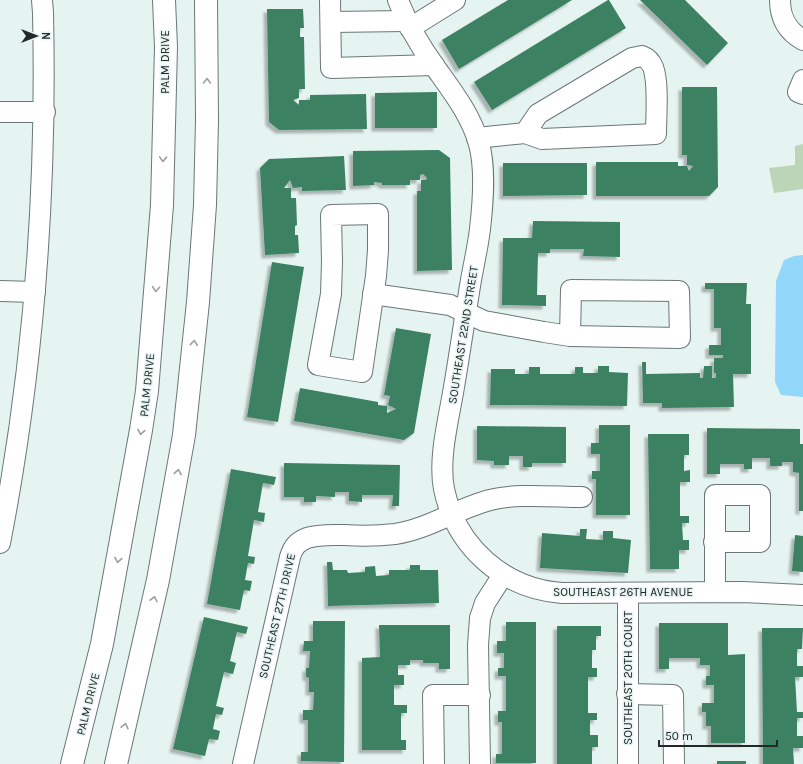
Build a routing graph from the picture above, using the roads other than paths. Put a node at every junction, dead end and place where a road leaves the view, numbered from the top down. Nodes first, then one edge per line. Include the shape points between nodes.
1 (42, 0) edge
2 (164, 0) edge
3 (206, 0) edge
4 (330, 0) edge
5 (398, 0) edge
6 (455, 0) edge
7 (780, 0) edge
8 (331, 22) junction
9 (408, 24) junction
10 (803, 40) edge
11 (434, 65) junction
12 (803, 80) edge
13 (803, 94) edge
14 (0, 112) edge
15 (45, 112) junction
16 (525, 133) junction
17 (479, 146) junction
18 (0, 291) edge
19 (35, 292) junction
20 (373, 294) junction
21 (466, 313) junction
22 (570, 336) junction
23 (6, 472) edge
24 (582, 497) dead end
25 (452, 515) junction
26 (714, 542) junction
27 (0, 543) edge
28 (503, 575) junction
29 (715, 592) junction
30 (628, 593) junction
31 (803, 595) edge
32 (627, 694) junction
33 (480, 695) junction
34 (72, 764) edge
35 (116, 764) edge
36 (243, 764) edge
37 (434, 764) edge
38 (480, 764) edge
39 (628, 764) edge
40 (674, 764) edge

1 - 15 street
2 -> 34 main road, PALM DRIVE via 166,47 162,205 147,391 102,644
35 -> 3 main road via 158,580 184,435 205,205
4 - 8 street
5 - 9 street, SOUTHEAST 22ND STREET
6 - 9 street
7 - 10 street via 782,16 787,26
8 - 9 street
8 - 11 street via 331,68
9 - 11 street, SOUTHEAST 22ND STREET
11 - 17 street, SOUTHEAST 22ND STREET via 466,114
12 - 13 street via 798,92
14 - 15 street
15 - 19 street
16 - 16 street via 542,139 656,134 656,87 650,61 642,56 632,58 538,114
16 - 17 street
17 - 21 street, SOUTHEAST 22ND STREET via 483,176 482,213
18 - 19 street
19 - 23 street via 25,382
20 - 20 street via 378,250 378,214 331,215 331,294 318,365 362,372
20 - 21 street via 450,305
21 - 22 street via 502,325
21 - 25 street, SOUTHEAST 22ND STREET via 443,460 444,490
22 - 22 street via 680,338 679,291 572,290
23 - 27 street
24 - 25 street, SOUTHEAST 27TH DRIVE via 494,499
25 - 28 street, SOUTHEAST 26TH AVENUE via 472,549
25 - 36 street, SOUTHEAST 27TH DRIVE via 402,532 319,536 296,544 290,557
26 - 26 street via 715,494 760,495 760,542
26 - 29 street
28 - 30 street, SOUTHEAST 26TH AVENUE via 525,585 554,593
28 - 33 street via 483,608 480,618
29 - 30 street, SOUTHEAST 26TH AVENUE
29 - 31 street, SOUTHEAST 26TH AVENUE
30 - 32 street, SOUTHEAST 20TH COURT
32 - 39 street, SOUTHEAST 20TH COURT
32 - 40 street via 673,695
33 - 37 street via 433,695
33 - 38 street

